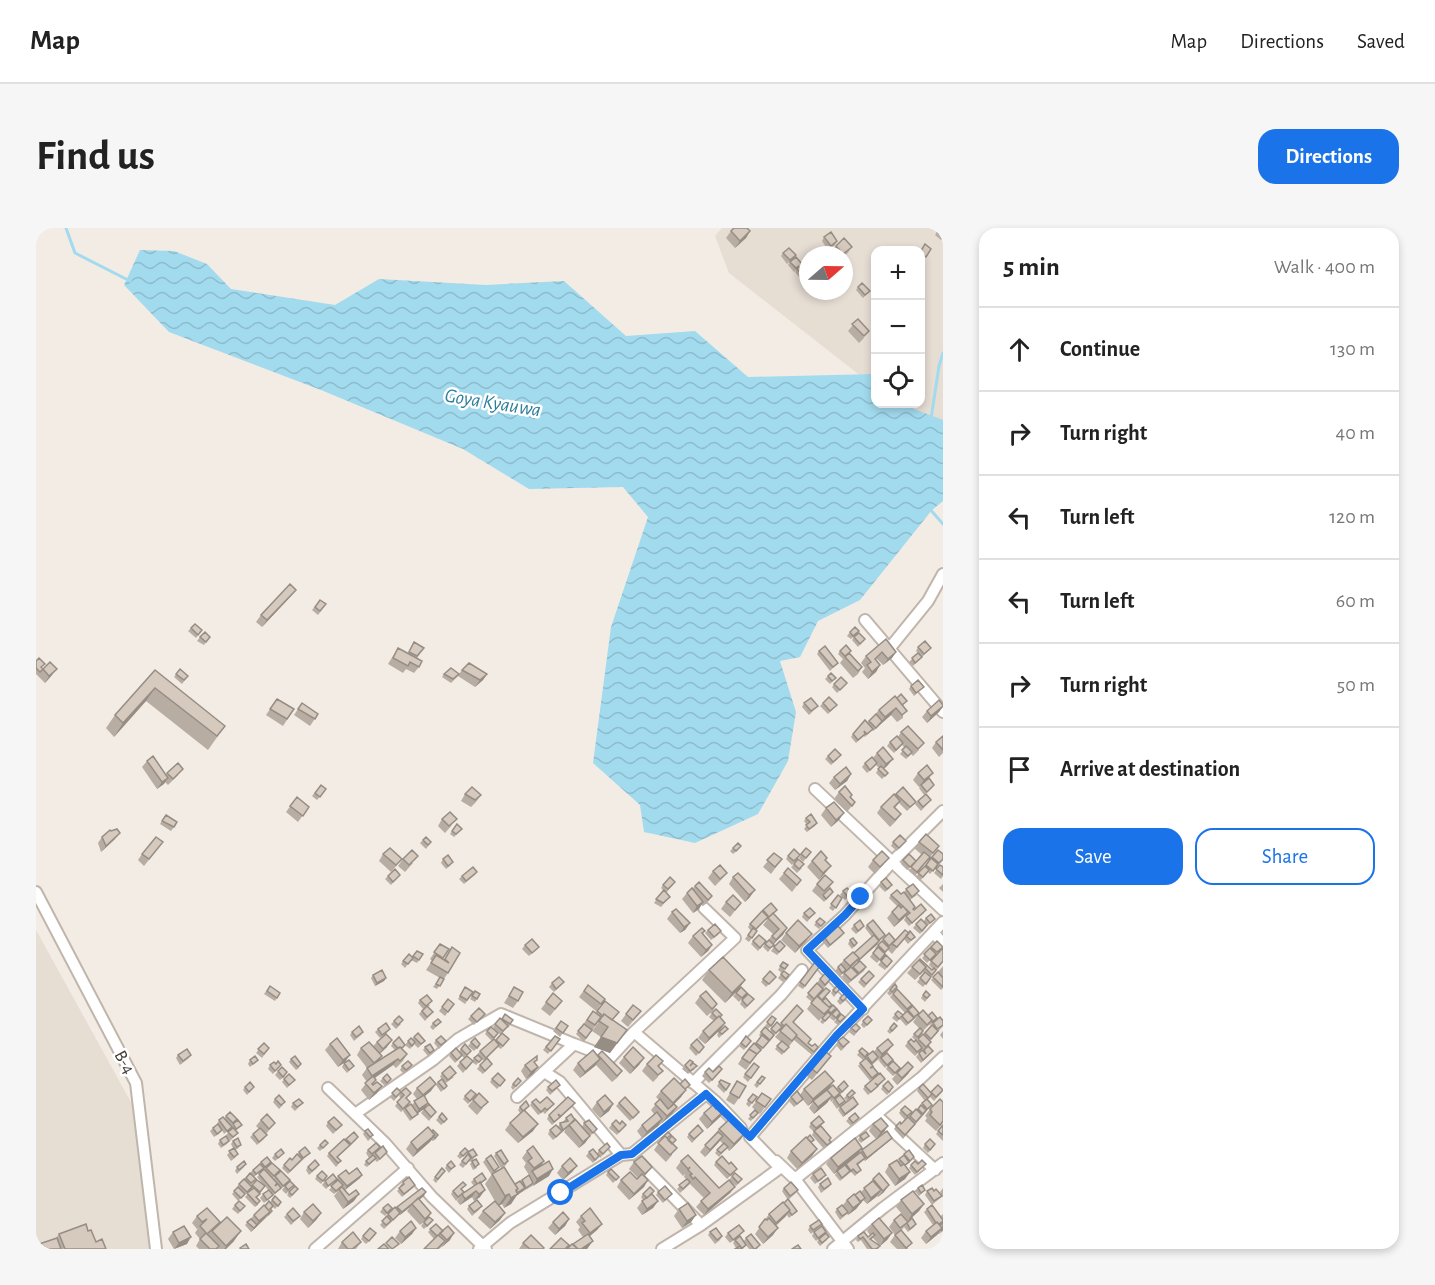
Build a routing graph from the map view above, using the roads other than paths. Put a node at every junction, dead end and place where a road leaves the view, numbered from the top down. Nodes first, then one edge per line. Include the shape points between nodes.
1 (943, 574) edge
2 (866, 620) dead end
3 (889, 649) junction
4 (943, 712) edge
5 (815, 789) dead end
6 (943, 811) edge
7 (892, 862) junction
8 (36, 892) edge
9 (704, 908) edge
10 (943, 910) edge
11 (943, 922) edge
12 (934, 933) junction
13 (943, 944) edge
14 (802, 970) dead end
15 (863, 1009) junction
16 (634, 1032) junction
17 (574, 1044) junction
18 (943, 1057) edge
19 (546, 1073) junction
20 (693, 1083) junction
21 (328, 1088) dead end
22 (706, 1094) junction
23 (518, 1097) dead end
24 (355, 1114) junction
25 (875, 1114) junction
26 (750, 1137) junction
27 (626, 1154) junction
28 (939, 1167) edge
29 (408, 1168) junction
30 (795, 1179) junction
31 (701, 1225) junction
32 (841, 1247) edge
33 (482, 1248) edge
34 (156, 1249) edge
35 (315, 1249) edge
36 (662, 1249) edge

1 - 3 street via 928,601
2 - 3 street
3 - 4 street
5 - 7 street
6 - 7 street
7 - 10 street
7 - 15 street via 845,915 807,950
8 - 34 street, B-4 via 136,1083
9 - 16 street via 735,938
11 - 12 street
12 - 13 street
12 - 15 street
14 - 20 street
15 - 26 street
16 - 17 street via 610,1058
16 - 20 street
17 - 19 street
17 - 24 street via 501,1014 458,1039
18 - 25 street
19 - 23 street
19 - 27 street via 560,1082
20 - 22 street
21 - 24 street
22 - 26 street
22 - 27 street
24 - 29 street
25 - 28 street
25 - 30 street
26 - 30 street
26 - 31 street via 780,1168
27 - 31 street
27 - 33 street via 510,1223
28 - 32 street via 883,1208
29 - 33 street
29 - 35 street
30 - 32 street
31 - 36 street

